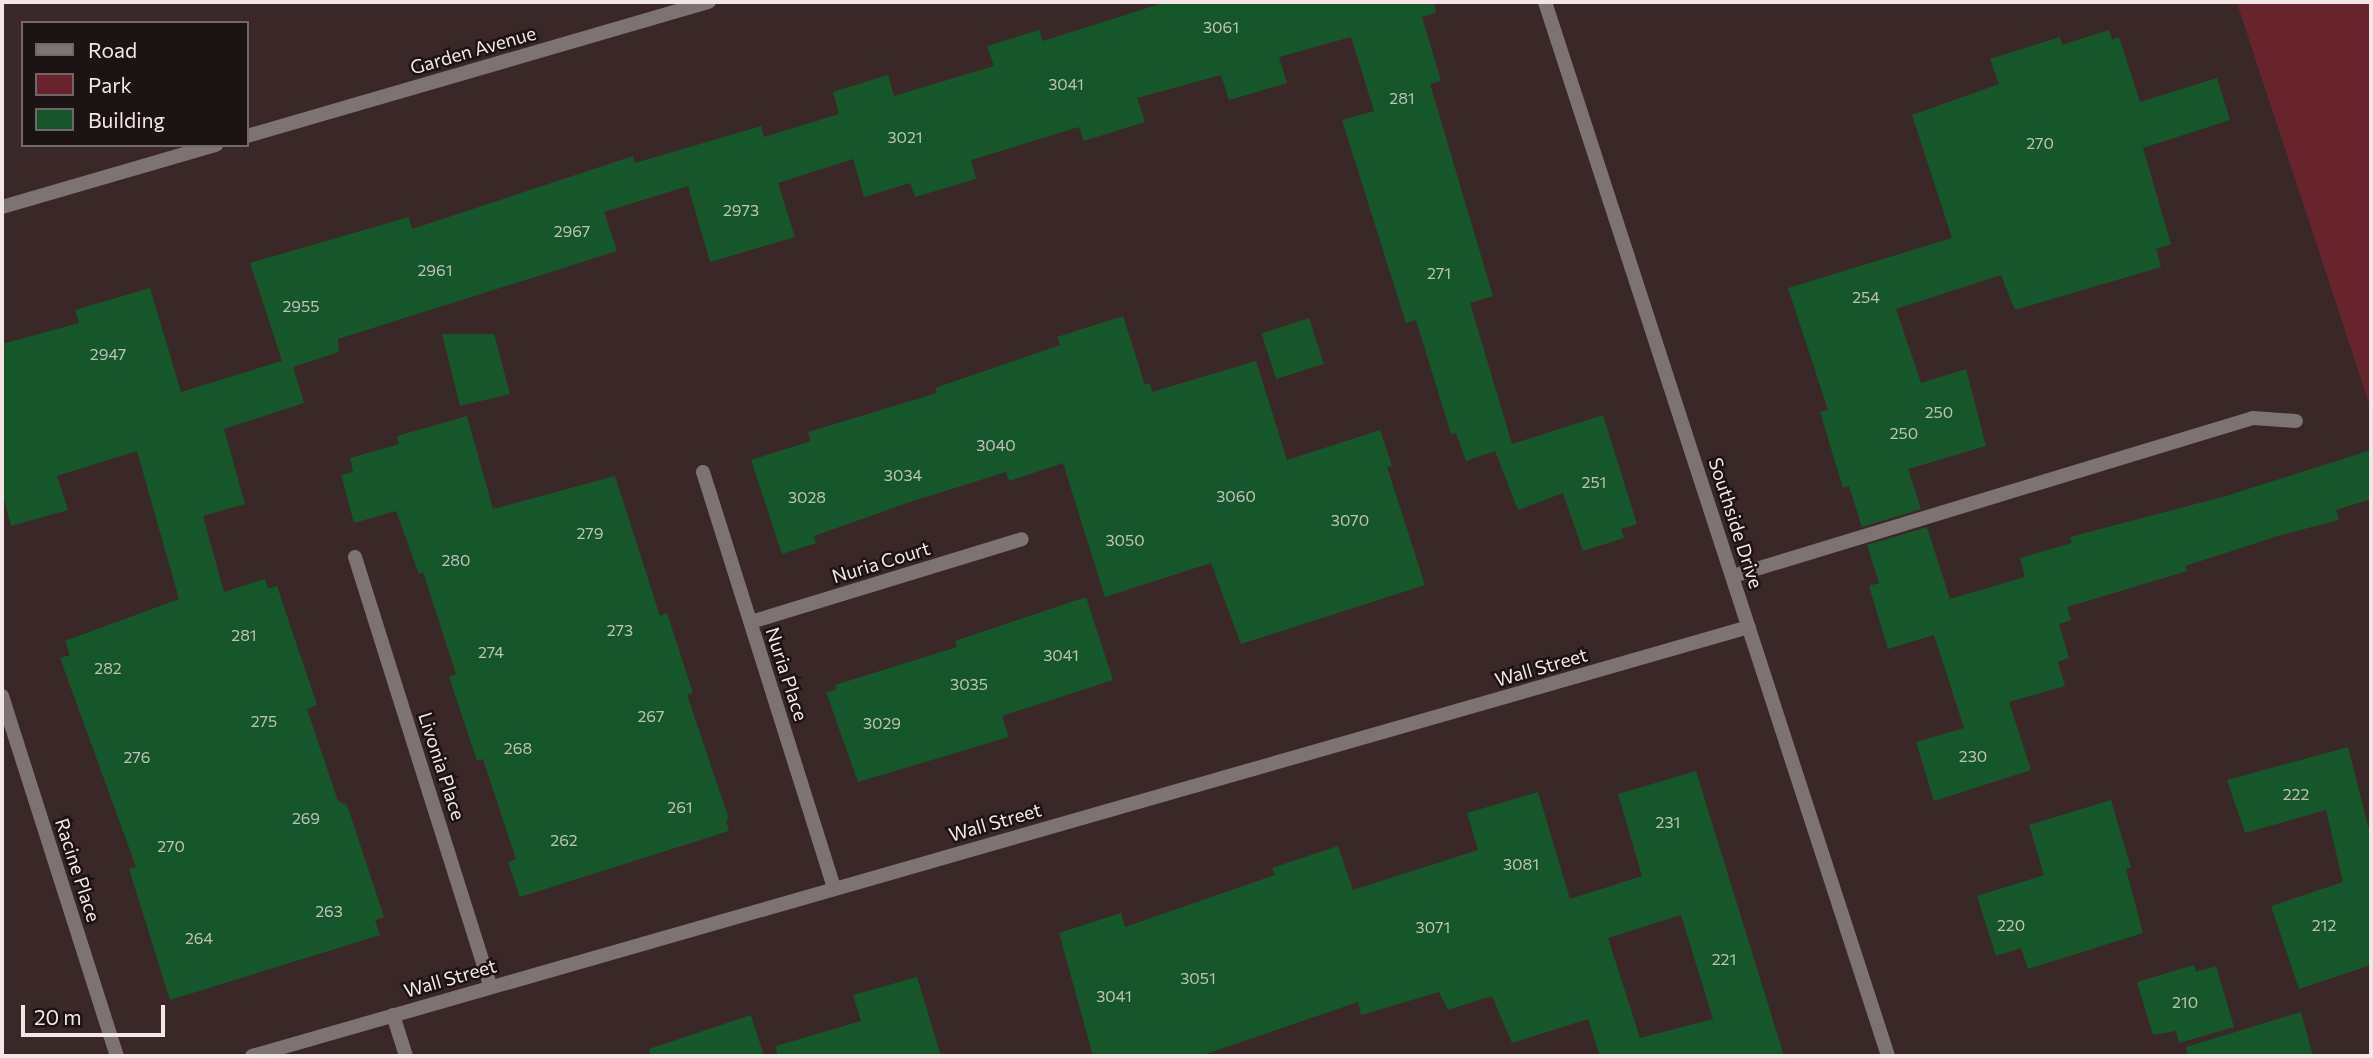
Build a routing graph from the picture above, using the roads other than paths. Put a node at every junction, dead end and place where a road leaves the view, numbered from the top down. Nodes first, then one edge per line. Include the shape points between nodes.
1 (709, 2) edge
2 (1545, 2) edge
3 (248, 136) edge
4 (209, 147) edge
5 (2, 207) edge
6 (2296, 421) dead end
7 (702, 472) dead end
8 (1022, 539) dead end
9 (355, 557) dead end
10 (1733, 576) junction
11 (751, 622) junction
12 (1749, 627) junction
13 (2, 696) edge
14 (834, 888) junction
15 (490, 986) junction
16 (393, 1015) junction
17 (117, 1056) edge
18 (253, 1056) edge
19 (406, 1056) edge
20 (1888, 1056) edge

1 - 3 street, Garden Avenue
2 - 10 street, Southside Drive
4 - 5 street
6 - 10 street via 2253,418
7 - 11 street, Nuria Place
8 - 11 street, Nuria Court
9 - 15 street, Livonia Place
10 - 12 street, Southside Drive
11 - 14 street, Nuria Place
12 - 14 street, Wall Street
12 - 20 street, Southside Drive
13 - 17 street, Racine Place
14 - 15 street, Wall Street
15 - 16 street, Wall Street
16 - 18 street, Wall Street
16 - 19 street

